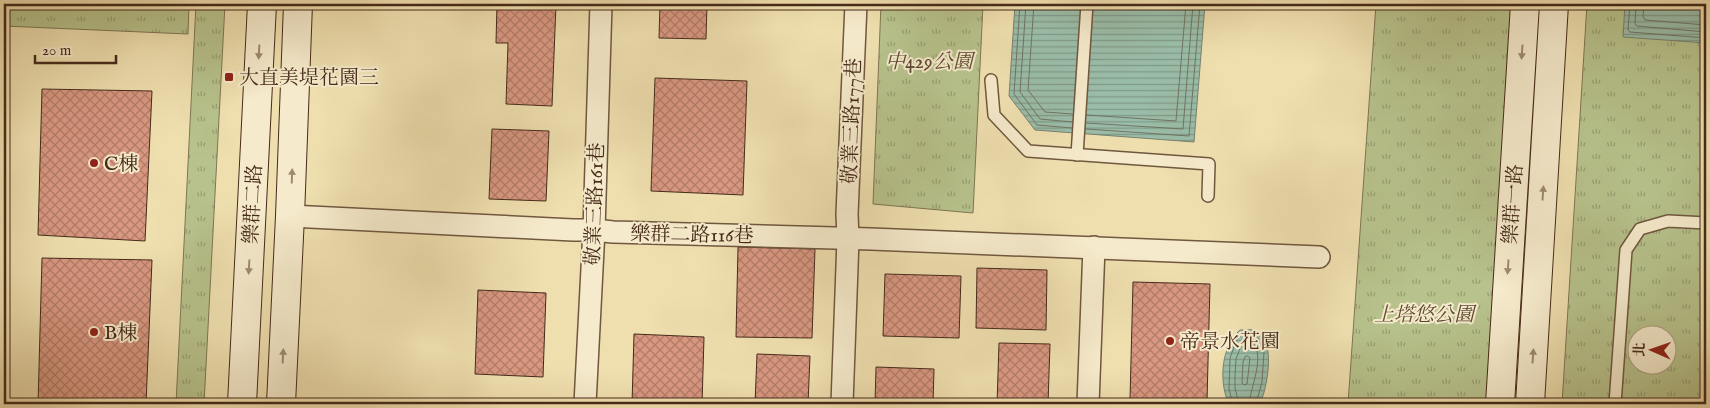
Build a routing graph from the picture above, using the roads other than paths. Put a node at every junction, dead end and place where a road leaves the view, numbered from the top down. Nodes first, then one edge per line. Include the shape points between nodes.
1 (262, 4) edge
2 (298, 4) edge
3 (601, 4) edge
4 (856, 4) edge
5 (1087, 4) edge
6 (1525, 4) edge
7 (1554, 4) edge
8 (991, 80) dead end
9 (1077, 155) junction
10 (1208, 196) dead end
11 (290, 216) junction
12 (1706, 223) edge
13 (594, 230) junction
14 (848, 239) junction
15 (1094, 247) junction
16 (1319, 257) dead end
17 (242, 404) edge
18 (281, 404) edge
19 (585, 404) edge
20 (842, 404) edge
21 (1088, 404) edge
22 (1500, 404) edge
23 (1530, 404) edge
24 (1615, 404) edge

1 -> 17 street, 樂群二路
11 -> 2 street, 樂群二路
3 - 13 street, 敬業三路161巷
4 - 14 street, 敬業三路177巷
5 - 9 lane
6 -> 22 street, 樂群一路
23 -> 7 street, 樂群一路
8 - 9 lane via 994,115 1028,151
9 - 10 lane via 1209,164
11 - 13 street, 樂群二路116巷
18 -> 11 street, 樂群二路
12 - 24 lane via 1668,221 1640,228 1626,250
13 - 14 street, 樂群二路116巷
13 - 19 street, 敬業三路161巷
14 - 15 street, 樂群二路116巷
14 - 20 street, 敬業三路177巷
15 - 16 street, 樂群二路116巷
15 - 21 street

